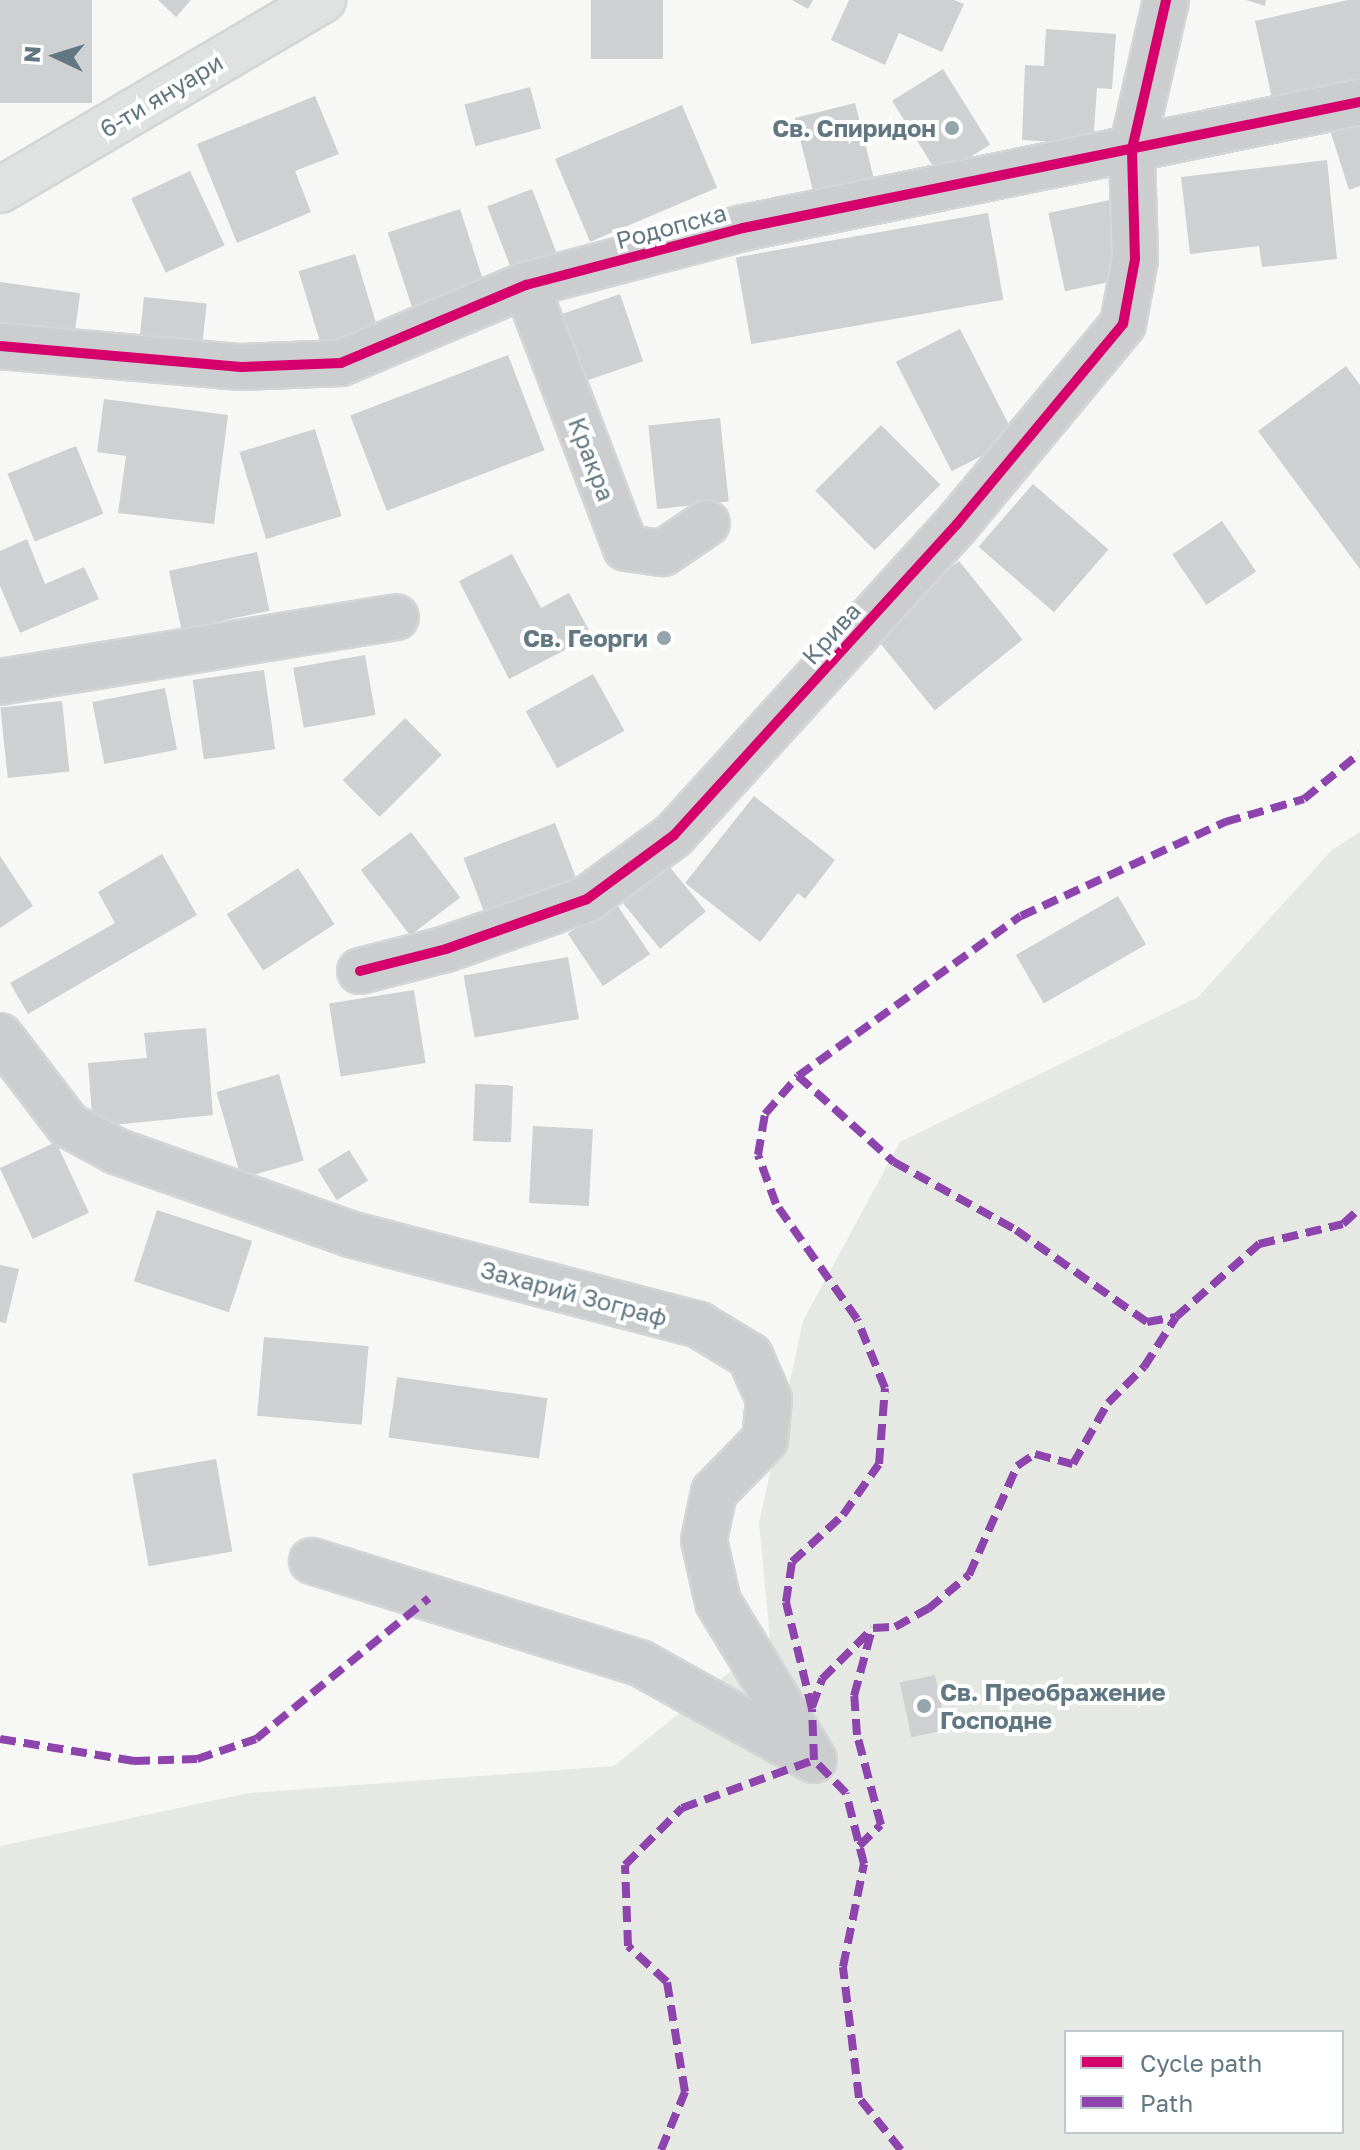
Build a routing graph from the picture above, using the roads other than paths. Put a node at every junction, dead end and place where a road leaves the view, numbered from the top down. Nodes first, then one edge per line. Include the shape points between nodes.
1 (323, 0) edge
2 (1166, 0) edge
3 (1360, 102) edge
4 (1132, 149) junction
5 (0, 190) edge
6 (526, 285) junction
7 (0, 346) edge
8 (707, 523) dead end
9 (396, 617) dead end
10 (0, 682) edge
11 (360, 971) dead end
12 (0, 1036) edge
13 (312, 1561) dead end

1 - 5 main road, 6-ти януари
2 - 4 street, Крива
3 - 4 street, Родопска
4 - 6 street, Родопска via 743,228
4 - 11 street, Крива via 1135,259 1123,324 957,524 674,835 587,899 446,949
6 - 7 street, Родопска via 341,363 241,367
6 - 8 street, Кракра via 626,548 663,553
9 - 10 street
12 - 13 street, Захарий Зограф via 68,1125 116,1151 350,1234 699,1325 750,1356 769,1399 765,1440 714,1492 704,1540 718,1602 814,1760 640,1663

